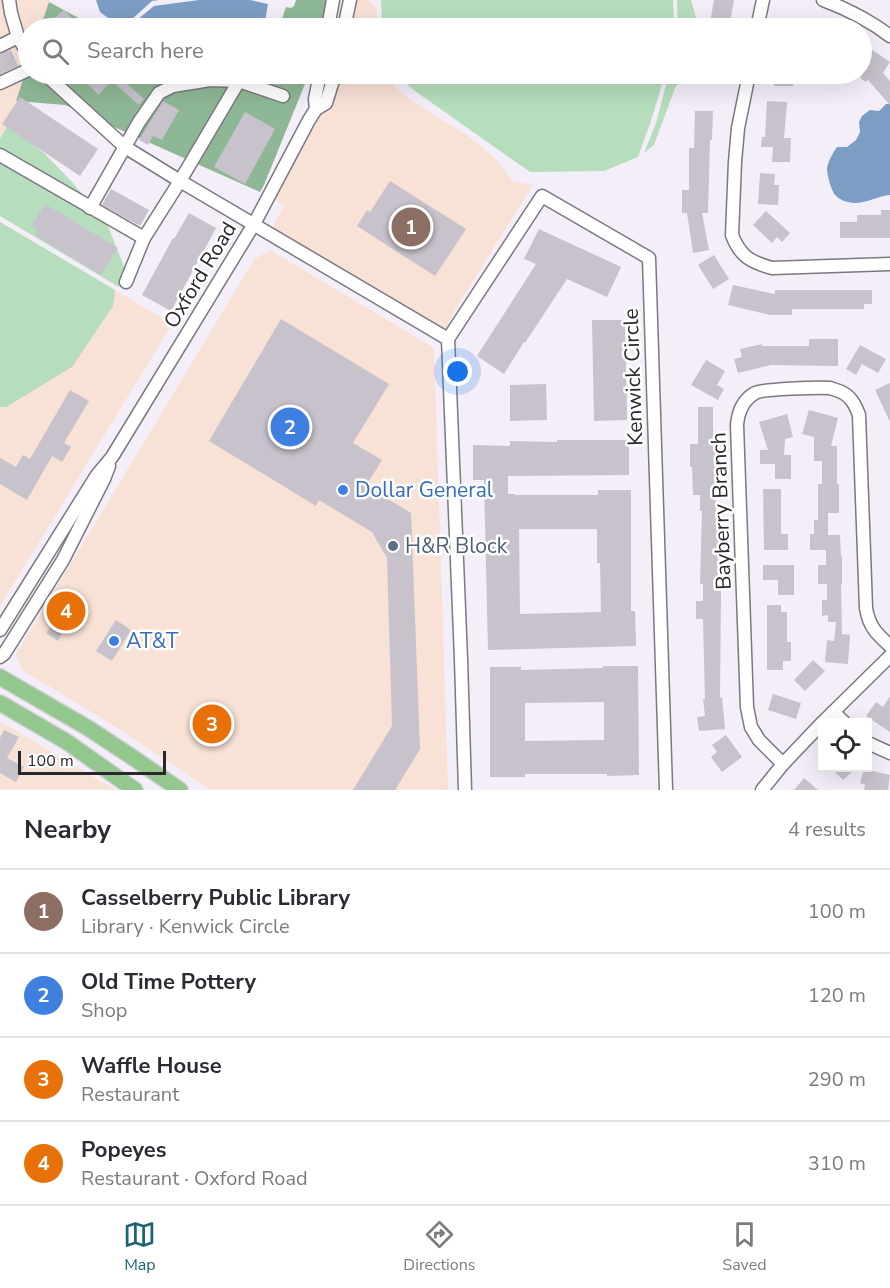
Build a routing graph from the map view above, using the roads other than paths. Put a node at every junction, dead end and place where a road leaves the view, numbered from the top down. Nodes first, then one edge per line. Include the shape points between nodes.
1 (9, 0) edge
2 (333, 0) edge
3 (350, 0) edge
4 (763, 0) edge
5 (823, 0) edge
6 (330, 18) edge
7 (346, 18) edge
8 (759, 18) edge
9 (862, 18) edge
10 (872, 24) edge
11 (890, 36) edge
12 (18, 37) joint
13 (0, 46) edge
14 (18, 75) edge
15 (0, 83) edge
16 (56, 84) edge
17 (184, 84) edge
18 (237, 84) edge
19 (248, 84) edge
20 (318, 84) edge
21 (332, 84) edge
22 (747, 84) edge
23 (284, 96) dead end
24 (316, 109) junction
25 (125, 147) junction
26 (0, 155) edge
27 (180, 181) junction
28 (90, 208) junction
29 (254, 224) junction
30 (144, 238) junction
31 (890, 264) edge
32 (126, 282) dead end
33 (448, 339) junction
34 (112, 457) junction
35 (0, 630) edge
36 (890, 646) edge
37 (890, 656) edge
38 (0, 657) edge
39 (0, 677) edge
40 (0, 703) edge
41 (833, 712) junction
42 (828, 718) edge
43 (839, 718) edge
44 (818, 728) edge
45 (872, 745) edge
46 (890, 753) edge
47 (783, 764) junction
48 (135, 790) edge
49 (180, 790) edge
50 (465, 790) edge
51 (666, 790) edge
52 (762, 790) edge

1 - 12 street
2 - 6 street
3 - 7 street
4 - 8 street
5 - 9 street
10 - 11 street
12 - 13 street
14 - 15 street
16 - 25 street
17 - 25 street via 159,93
18 - 27 street
19 - 23 street
20 - 24 street, Oxford Road
21 - 24 street, Oxford Road via 326,103
22 - 31 street via 738,128 732,235 745,257 772,268
24 - 29 street, Oxford Road
25 - 27 street
25 - 28 street
26 - 28 street
27 - 29 street
27 - 30 street
28 - 30 street
29 - 33 street
29 - 34 street, Oxford Road
30 - 32 street
33 - 50 street
33 - 51 street, Kenwick Circle via 542,196 649,258
34 - 35 street, Oxford Road
34 - 38 street, Oxford Road via 63,560
36 - 47 street, Bayberry Branch via 867,619 859,415 855,404 841,391 829,388 755,393 738,413 737,425 747,707 751,727 759,740
37 - 41 street
39 - 49 main road via 88,728
40 - 48 main road via 67,742
41 - 42 street
41 - 43 street
44 - 47 street
45 - 46 street
47 - 52 street

